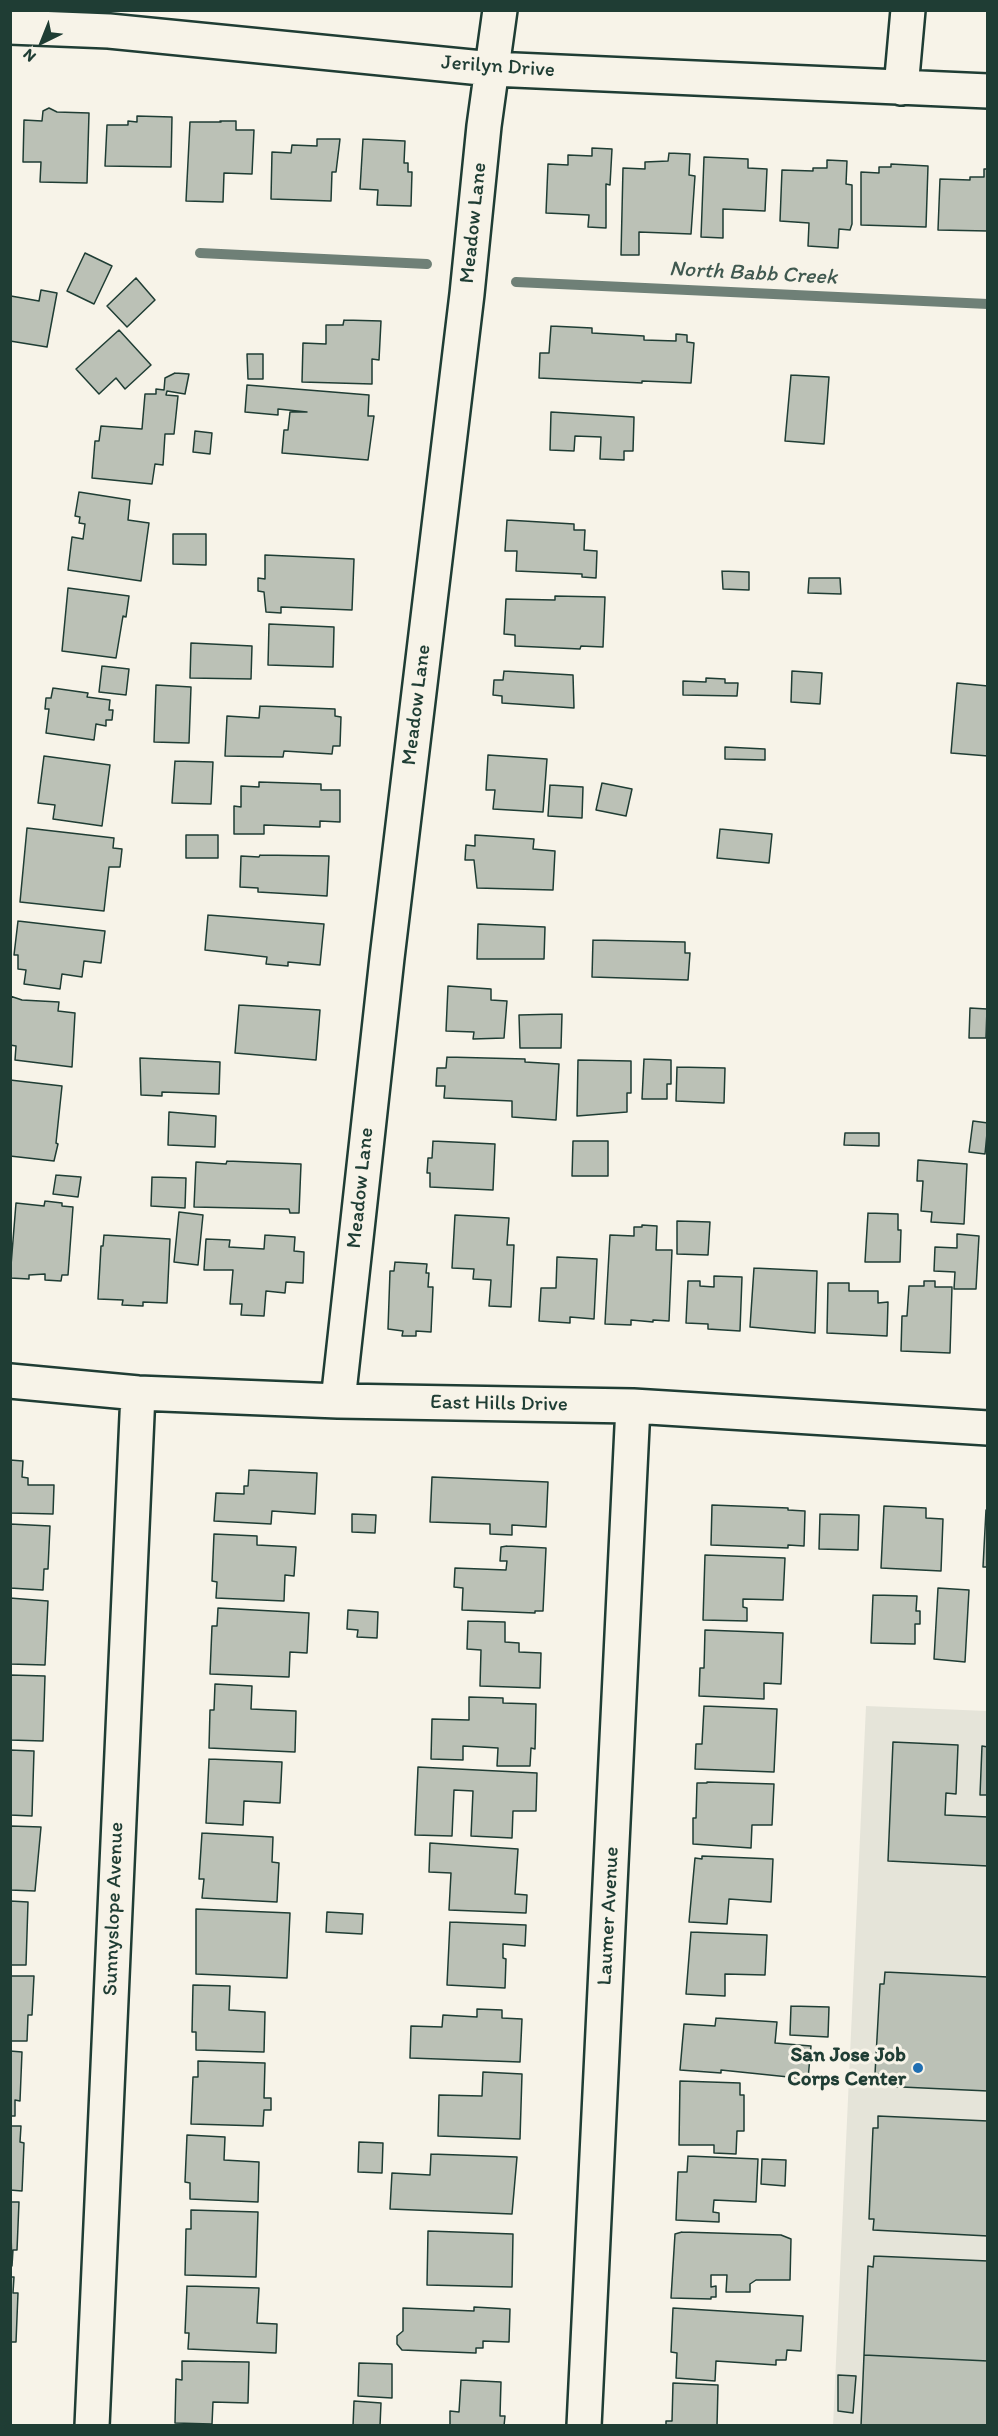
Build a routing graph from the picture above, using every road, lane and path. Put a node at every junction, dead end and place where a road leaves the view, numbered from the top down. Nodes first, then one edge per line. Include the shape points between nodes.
1 (500, 10) edge
2 (908, 10) edge
3 (111, 21) edge
4 (10, 27) edge
5 (492, 69) junction
6 (901, 88) junction
7 (987, 91) edge
8 (10, 1381) edge
9 (138, 1393) junction
10 (338, 1401) junction
11 (633, 1406) junction
12 (987, 1428) edge
13 (92, 2426) edge
14 (584, 2426) edge

1 - 5 street, Meadow Lane
2 - 6 street
3 - 4 street, Jerilyn Drive
3 - 5 street, Jerilyn Drive
5 - 6 street, Jerilyn Drive
5 - 10 street, Meadow Lane
6 - 7 street, Jerilyn Drive
8 - 9 street, East Hills Drive
9 - 10 street, East Hills Drive
9 - 13 street, Sunnyslope Avenue
10 - 11 street, East Hills Drive
11 - 12 street, East Hills Drive
11 - 14 street, Laumer Avenue

